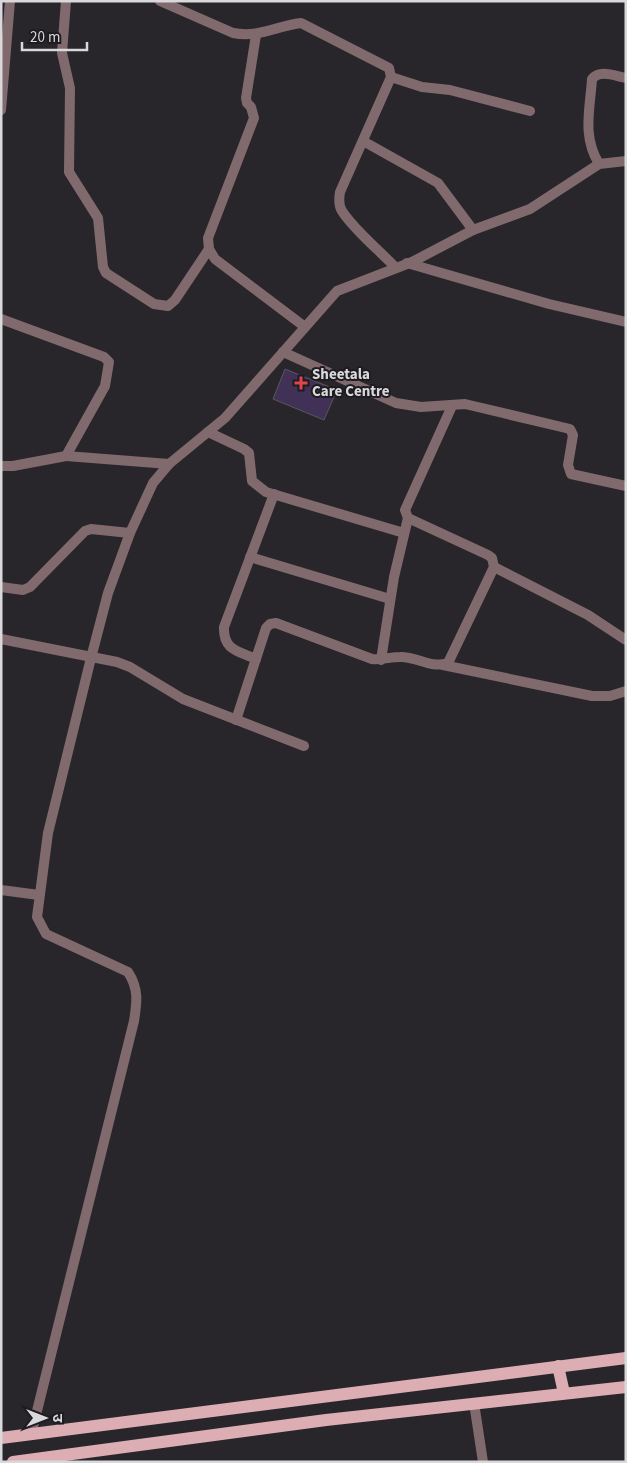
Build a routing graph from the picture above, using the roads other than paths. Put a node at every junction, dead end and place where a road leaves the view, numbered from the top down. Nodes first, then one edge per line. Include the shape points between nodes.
1 (10, 1) edge
2 (66, 1) edge
3 (160, 1) edge
4 (256, 35) junction
5 (391, 77) junction
6 (626, 78) edge
7 (1, 110) edge
8 (530, 112) dead end
9 (363, 141) junction
10 (626, 161) edge
11 (599, 164) junction
12 (474, 230) junction
13 (209, 250) junction
14 (407, 263) junction
15 (396, 268) junction
16 (1, 319) edge
17 (626, 322) edge
18 (305, 327) junction
19 (283, 352) junction
20 (452, 406) junction
21 (208, 432) junction
22 (66, 456) junction
23 (169, 464) junction
24 (1, 466) edge
25 (626, 486) edge
26 (274, 494) junction
27 (408, 518) junction
28 (130, 532) junction
29 (404, 533) junction
30 (250, 557) junction
31 (494, 568) junction
32 (1, 587) edge
33 (390, 599) junction
34 (1, 639) edge
35 (626, 640) edge
36 (90, 658) junction
37 (256, 659) junction
38 (381, 660) junction
39 (442, 665) junction
40 (626, 692) edge
41 (236, 720) junction
42 (304, 746) dead end
43 (1, 890) edge
44 (39, 895) junction
45 (626, 1358) edge
46 (558, 1366) junction
47 (626, 1387) edge
48 (564, 1393) junction
49 (474, 1403) junction
50 (31, 1435) junction
51 (1, 1438) edge
52 (13, 1462) edge
53 (483, 1462) edge

1 - 7 street
2 - 13 street via 62,53 70,88 69,172 98,218 106,273 154,304 168,306
3 - 4 street via 233,33
4 - 5 street via 301,23 389,68
4 - 13 street via 246,98 254,118 208,238
5 - 8 street
5 - 9 street
6 - 11 street via 602,73 592,78 588,138
9 - 12 street via 438,183
9 - 15 street via 338,201 341,209
10 - 11 street
11 - 12 street via 530,209
12 - 14 street
13 - 18 street via 215,259
14 - 15 street
14 - 17 street via 549,304
15 - 18 street via 338,291
16 - 22 street via 104,357 109,362 105,386
18 - 19 street
19 - 20 street via 396,403 421,407
19 - 21 street via 225,418
20 - 25 street via 465,404 570,430 573,435 568,465 571,474
20 - 27 street via 405,510
21 - 23 street
21 - 26 street via 244,448 248,453 252,481 257,487
22 - 23 street
22 - 24 street
23 - 28 street via 153,483
26 - 29 street
26 - 30 street
27 - 29 street
27 - 31 street via 488,555
28 - 32 street via 85,531 30,587 22,590
28 - 36 street via 108,593
29 - 33 street
30 - 33 street
30 - 37 street via 223,635 230,648
31 - 35 street via 588,615
31 - 39 street via 453,655 448,663
33 - 38 street
34 - 36 street
36 - 41 street via 130,667 183,699
36 - 44 street via 48,833
37 - 38 street via 266,628 276,623
37 - 41 street
38 - 39 street via 400,657
39 - 40 street via 592,696
41 - 42 street
43 - 44 street
44 - 50 street via 37,917 46,934 128,972 138,997
45 - 46 main road
46 - 48 main road
46 - 50 main road
47 - 48 main road
48 - 49 main road
49 - 52 main road
49 - 53 street
50 - 51 main road

